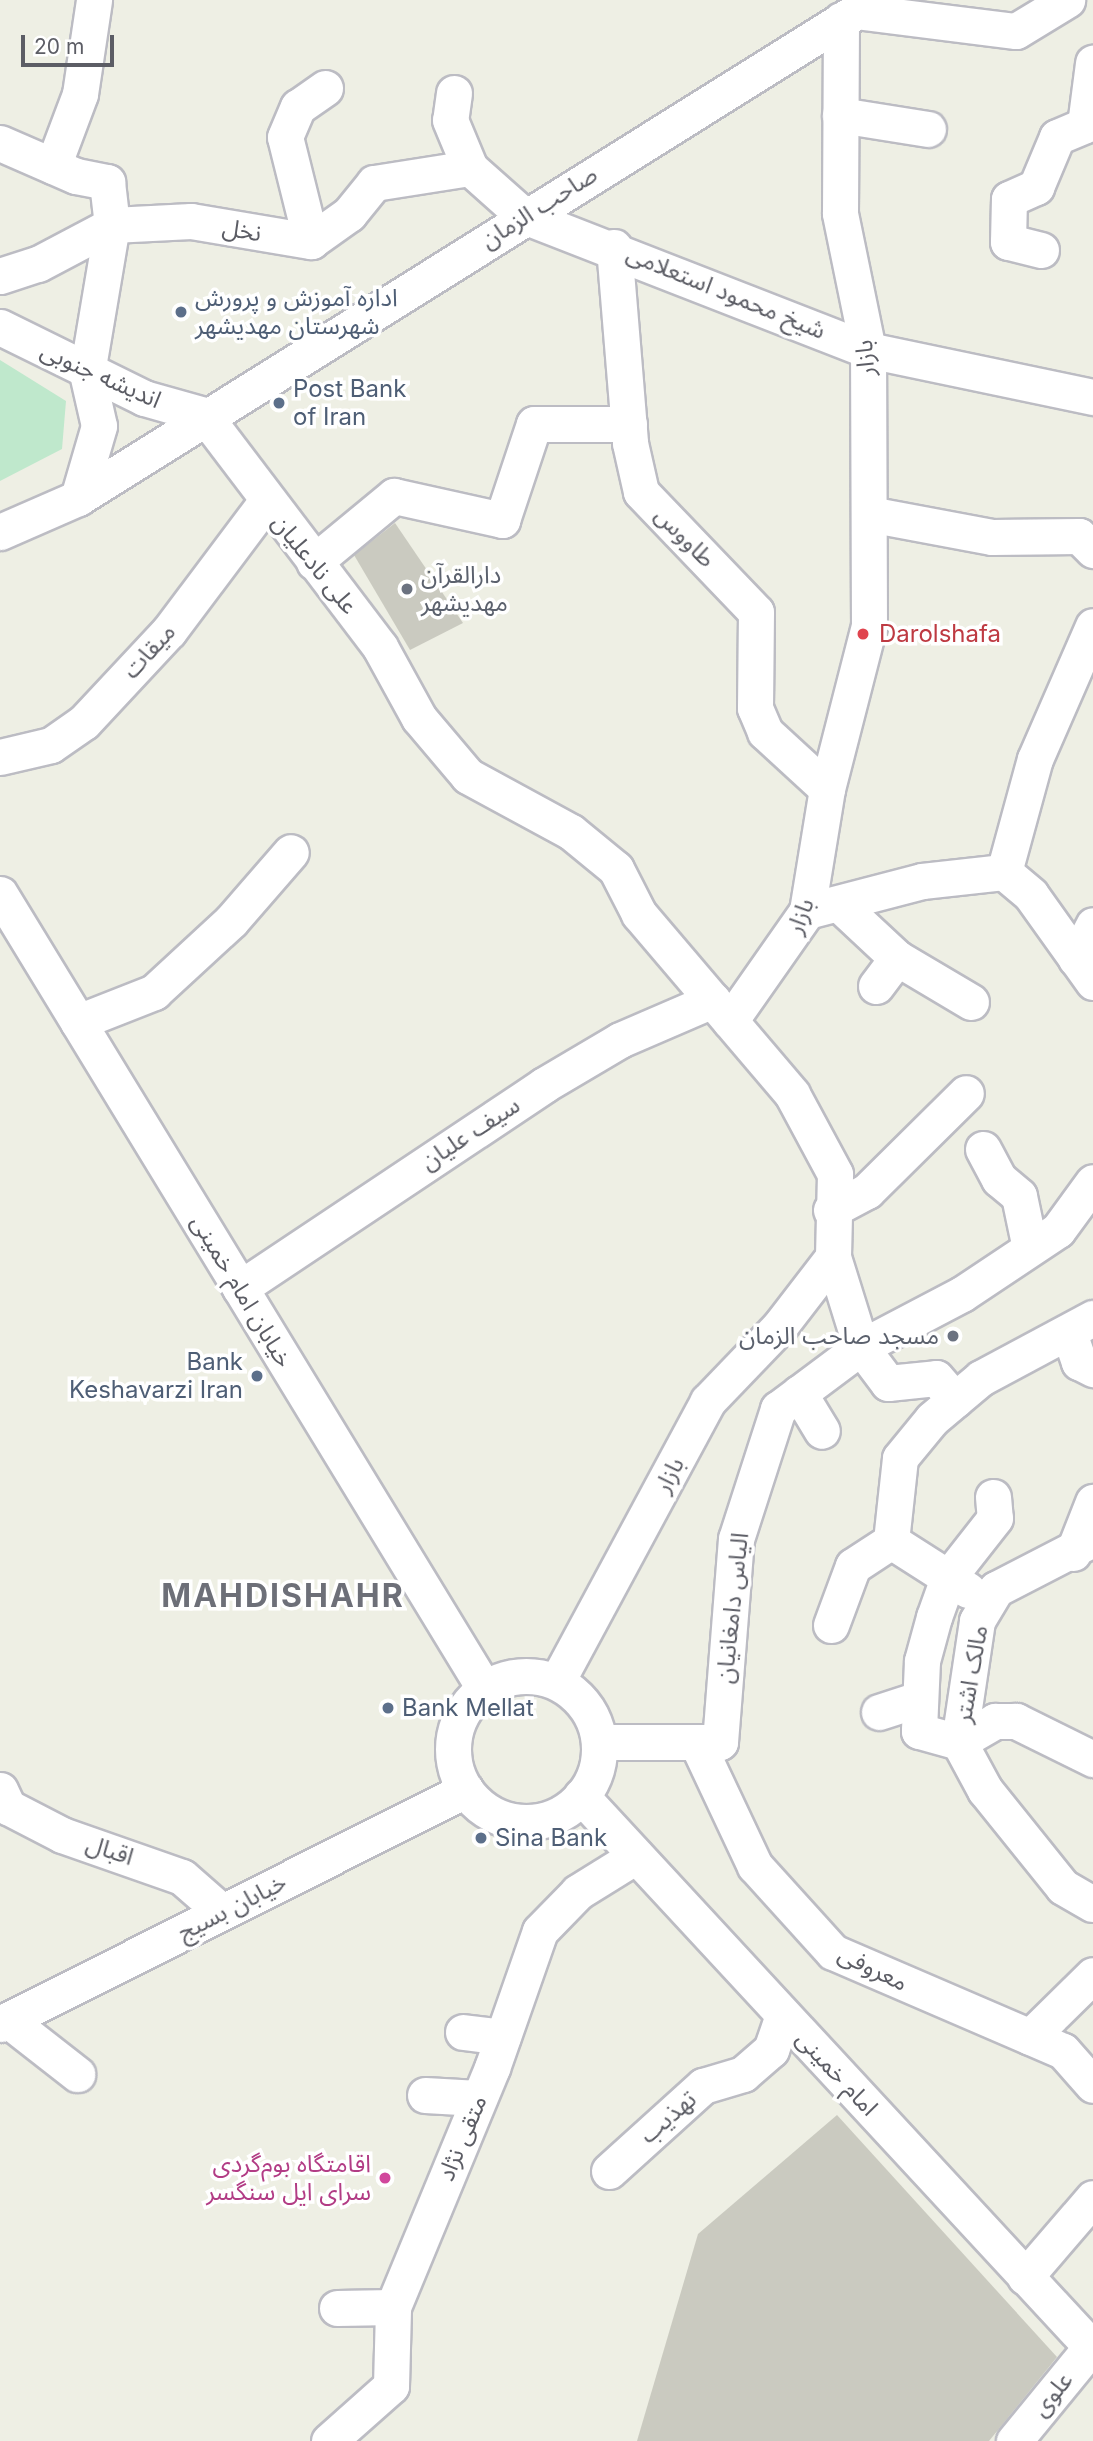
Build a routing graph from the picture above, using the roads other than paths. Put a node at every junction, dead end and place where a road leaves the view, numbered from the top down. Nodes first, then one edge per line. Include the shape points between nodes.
1 (94, 0) edge
2 (1068, 0) edge
3 (857, 11) edge
4 (1093, 63) edge
5 (325, 88) dead end
6 (454, 93) dead end
7 (840, 115) junction
8 (928, 129) dead end
9 (0, 142) edge
10 (53, 166) junction
11 (470, 169) junction
12 (524, 216) junction
13 (111, 225) junction
14 (311, 242) junction
15 (614, 247) junction
16 (1041, 250) dead end
17 (0, 276) edge
18 (0, 327) edge
19 (868, 350) junction
20 (87, 373) junction
21 (1093, 397) edge
22 (204, 415) junction
23 (629, 424) junction
24 (78, 498) junction
25 (266, 502) junction
26 (869, 514) junction
27 (0, 532) edge
28 (1093, 550) edge
29 (314, 562) junction
30 (1093, 626) edge
31 (0, 757) edge
32 (827, 789) junction
33 (291, 852) dead end
34 (1004, 872) junction
35 (0, 894) edge
36 (823, 907) junction
37 (1093, 925) edge
38 (11, 931) edge
39 (897, 958) junction
40 (1085, 970) edge
41 (876, 986) dead end
42 (971, 1002) dead end
43 (722, 1011) junction
44 (78, 1022) junction
45 (966, 1093) dead end
46 (983, 1149) dead end
47 (1093, 1182) edge
48 (831, 1210) junction
49 (1030, 1248) junction
50 (833, 1257) junction
51 (240, 1288) junction
52 (1081, 1325) edge
53 (860, 1348) junction
54 (1093, 1368) edge
55 (799, 1393) junction
56 (955, 1400) junction
57 (822, 1431) dead end
58 (993, 1497) dead end
59 (1093, 1502) edge
60 (891, 1541) junction
61 (1083, 1546) edge
62 (948, 1578) junction
63 (989, 1602) junction
64 (831, 1625) dead end
65 (557, 1682) junction
66 (484, 1688) junction
67 (917, 1700) junction
68 (879, 1712) dead end
69 (599, 1742) junction
70 (708, 1742) junction
71 (959, 1742) junction
72 (1093, 1759) edge
73 (0, 1790) edge
74 (465, 1790) junction
75 (581, 1796) junction
76 (636, 1856) junction
77 (1093, 1904) edge
78 (222, 1912) junction
79 (1093, 1975) edge
80 (783, 2015) junction
81 (4, 2022) edge
82 (463, 2032) dead end
83 (503, 2037) junction
84 (1030, 2037) junction
85 (76, 2074) dead end
86 (1093, 2085) edge
87 (425, 2095) dead end
88 (478, 2098) junction
89 (609, 2171) dead end
90 (1093, 2198) edge
91 (1025, 2277) junction
92 (393, 2307) junction
93 (337, 2308) dead end
94 (1092, 2348) edge
95 (329, 2441) edge
96 (1014, 2441) edge

1 - 10 street via 80,94
2 - 3 street via 1016,31
3 - 7 street, بازار
3 - 12 street, صاحب الزمان
4 - 16 street via 1085,125 1057,137 1036,187 1009,199 1008,242
5 - 14 street via 298,107 285,137
6 - 11 street via 450,120
7 - 8 street
7 - 19 street, بازار via 840,213
9 - 10 street
10 - 13 street via 107,182
11 - 12 street
11 - 14 street via 374,183 349,214
12 - 15 street, شیخ محمود استعلامی
12 - 22 street, صاحب الزمان
13 - 14 street, نخل via 191,221
13 - 17 street, نخل via 38,264
13 - 20 street
15 - 19 street, شیخ محمود استعلامی
15 - 23 street, طاووس
18 - 20 street, اندیشه جنوبی
19 - 21 street, شیخ محمود استعلامی
19 - 26 street, بازار
20 - 22 street, اندیشه جنوبی
20 - 24 street via 99,426
22 - 24 street, صاحب الزمان
22 - 25 street, علی نادعلیان
23 - 29 street via 534,424 502,520 394,496
23 - 32 street, طاووس via 641,492 757,612 755,708 765,732
24 - 27 street, صاحب الزمان
25 - 29 street, علی نادعلیان
25 - 31 street, میقات via 169,631 84,722 51,745
26 - 28 street via 992,537 1079,536
26 - 32 street, بازار via 869,626
29 - 43 street, علی نادعلیان via 380,647 419,718 468,776 571,832 616,869 639,914
30 - 34 street via 1035,759
32 - 36 street, بازار
33 - 44 street via 231,922 155,992
34 - 36 street via 922,881
34 - 40 street via 1031,895
35 - 38 street, خیابان امام خمینی
36 - 39 street
36 - 43 street, بازار
37 - 40 street
38 - 44 street, خیابان امام خمینی
39 - 41 street
39 - 42 street
43 - 48 street via 792,1094 835,1174
43 - 51 street, سیف علیان via 620,1041 544,1085
44 - 51 street, خیابان امام خمینی
45 - 48 street via 867,1191
46 - 49 street via 999,1179 1019,1196
47 - 49 street, الیاس دامغانیان via 1058,1230
48 - 50 street
49 - 53 street, الیاس دامغانیان
50 - 53 street
50 - 65 street, بازار via 779,1328 708,1401
51 - 66 street, خیابان امام خمینی
52 - 54 street via 1079,1362
52 - 56 street via 981,1378
53 - 55 street, الیاس دامغانیان
53 - 56 street via 888,1383 936,1378
55 - 57 street
55 - 70 street, الیاس دامغانیان via 778,1409 736,1539
56 - 60 street via 900,1458
58 - 62 street via 995,1518
59 - 61 street
60 - 62 street
60 - 64 street via 853,1566
61 - 63 street, مالک اشتر via 996,1589
62 - 63 street
62 - 67 street via 922,1661
63 - 71 street, مالک اشتر via 977,1621
65 - 66 street via 520,1675
65 - 69 street via 586,1706
66 - 74 street via 470,1701 453,1735 456,1773
67 - 68 street
67 - 71 street via 919,1731
69 - 70 street
69 - 75 street via 592,1780
70 - 84 street, معروفی via 755,1866 833,1952
71 - 72 street via 995,1721 1016,1721
71 - 77 street, مالک اشتر via 985,1790 1063,1887
73 - 78 street, اقبال via 8,1807 62,1835 182,1877
74 - 75 street via 494,1815 512,1821 550,1818
74 - 78 street, خیابان بسیج
75 - 76 street, امام خمینی
76 - 80 street, امام خمینی
76 - 83 street, متقی نژاد via 578,1892 540,1931
78 - 81 street, خیابان بسیج
79 - 84 street
80 - 89 street, تهذیب via 771,2050 743,2074 703,2086
80 - 91 street, امام خمینی
81 - 85 street
82 - 83 street
83 - 88 street, متقی نژاد
84 - 86 street, معروفی via 1063,2052
87 - 88 street
88 - 92 street, متقی نژاد
90 - 91 street
91 - 94 street, امام خمینی
92 - 93 street
92 - 95 street, متقی نژاد via 391,2386
94 - 96 street, علوی

